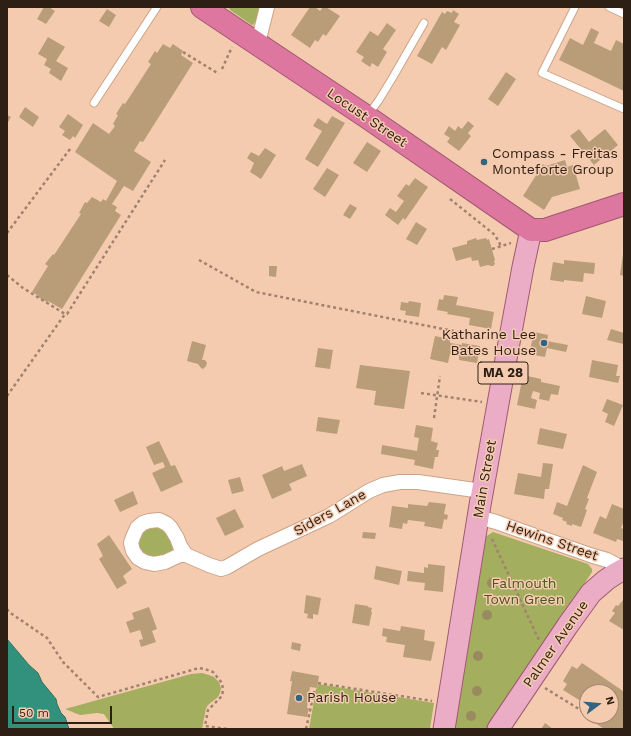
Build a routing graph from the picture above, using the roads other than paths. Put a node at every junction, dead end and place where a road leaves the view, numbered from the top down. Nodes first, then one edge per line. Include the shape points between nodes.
1 (157, 7) edge
2 (202, 7) edge
3 (267, 7) edge
4 (575, 7) edge
5 (608, 7) edge
6 (624, 14) edge
7 (424, 23) dead end
8 (258, 43) junction
9 (94, 103) dead end
10 (624, 109) edge
11 (367, 117) junction
12 (624, 204) edge
13 (522, 236) junction
14 (482, 491) junction
15 (478, 517) junction
16 (186, 555) dead end
17 (624, 569) edge
18 (444, 729) edge
19 (498, 729) edge

1 - 9 lane
2 - 8 highway, Locust Street
3 - 8 street
4 - 10 lane via 542,72
5 - 6 lane
7 - 11 lane
8 - 11 highway, Locust Street
11 - 13 highway, Locust Street
12 - 13 highway
13 - 14 main road, Main Street / MA 28 via 507,353
14 - 15 main road, Main Street / MA 28
14 - 16 street, Siders Lane via 418,482 383,485 329,516 258,549 227,567 221,569
15 - 17 street, Hewins Street via 600,558
15 - 18 main road, Main Street / MA 28
17 - 19 main road, Palmer Avenue via 591,593

